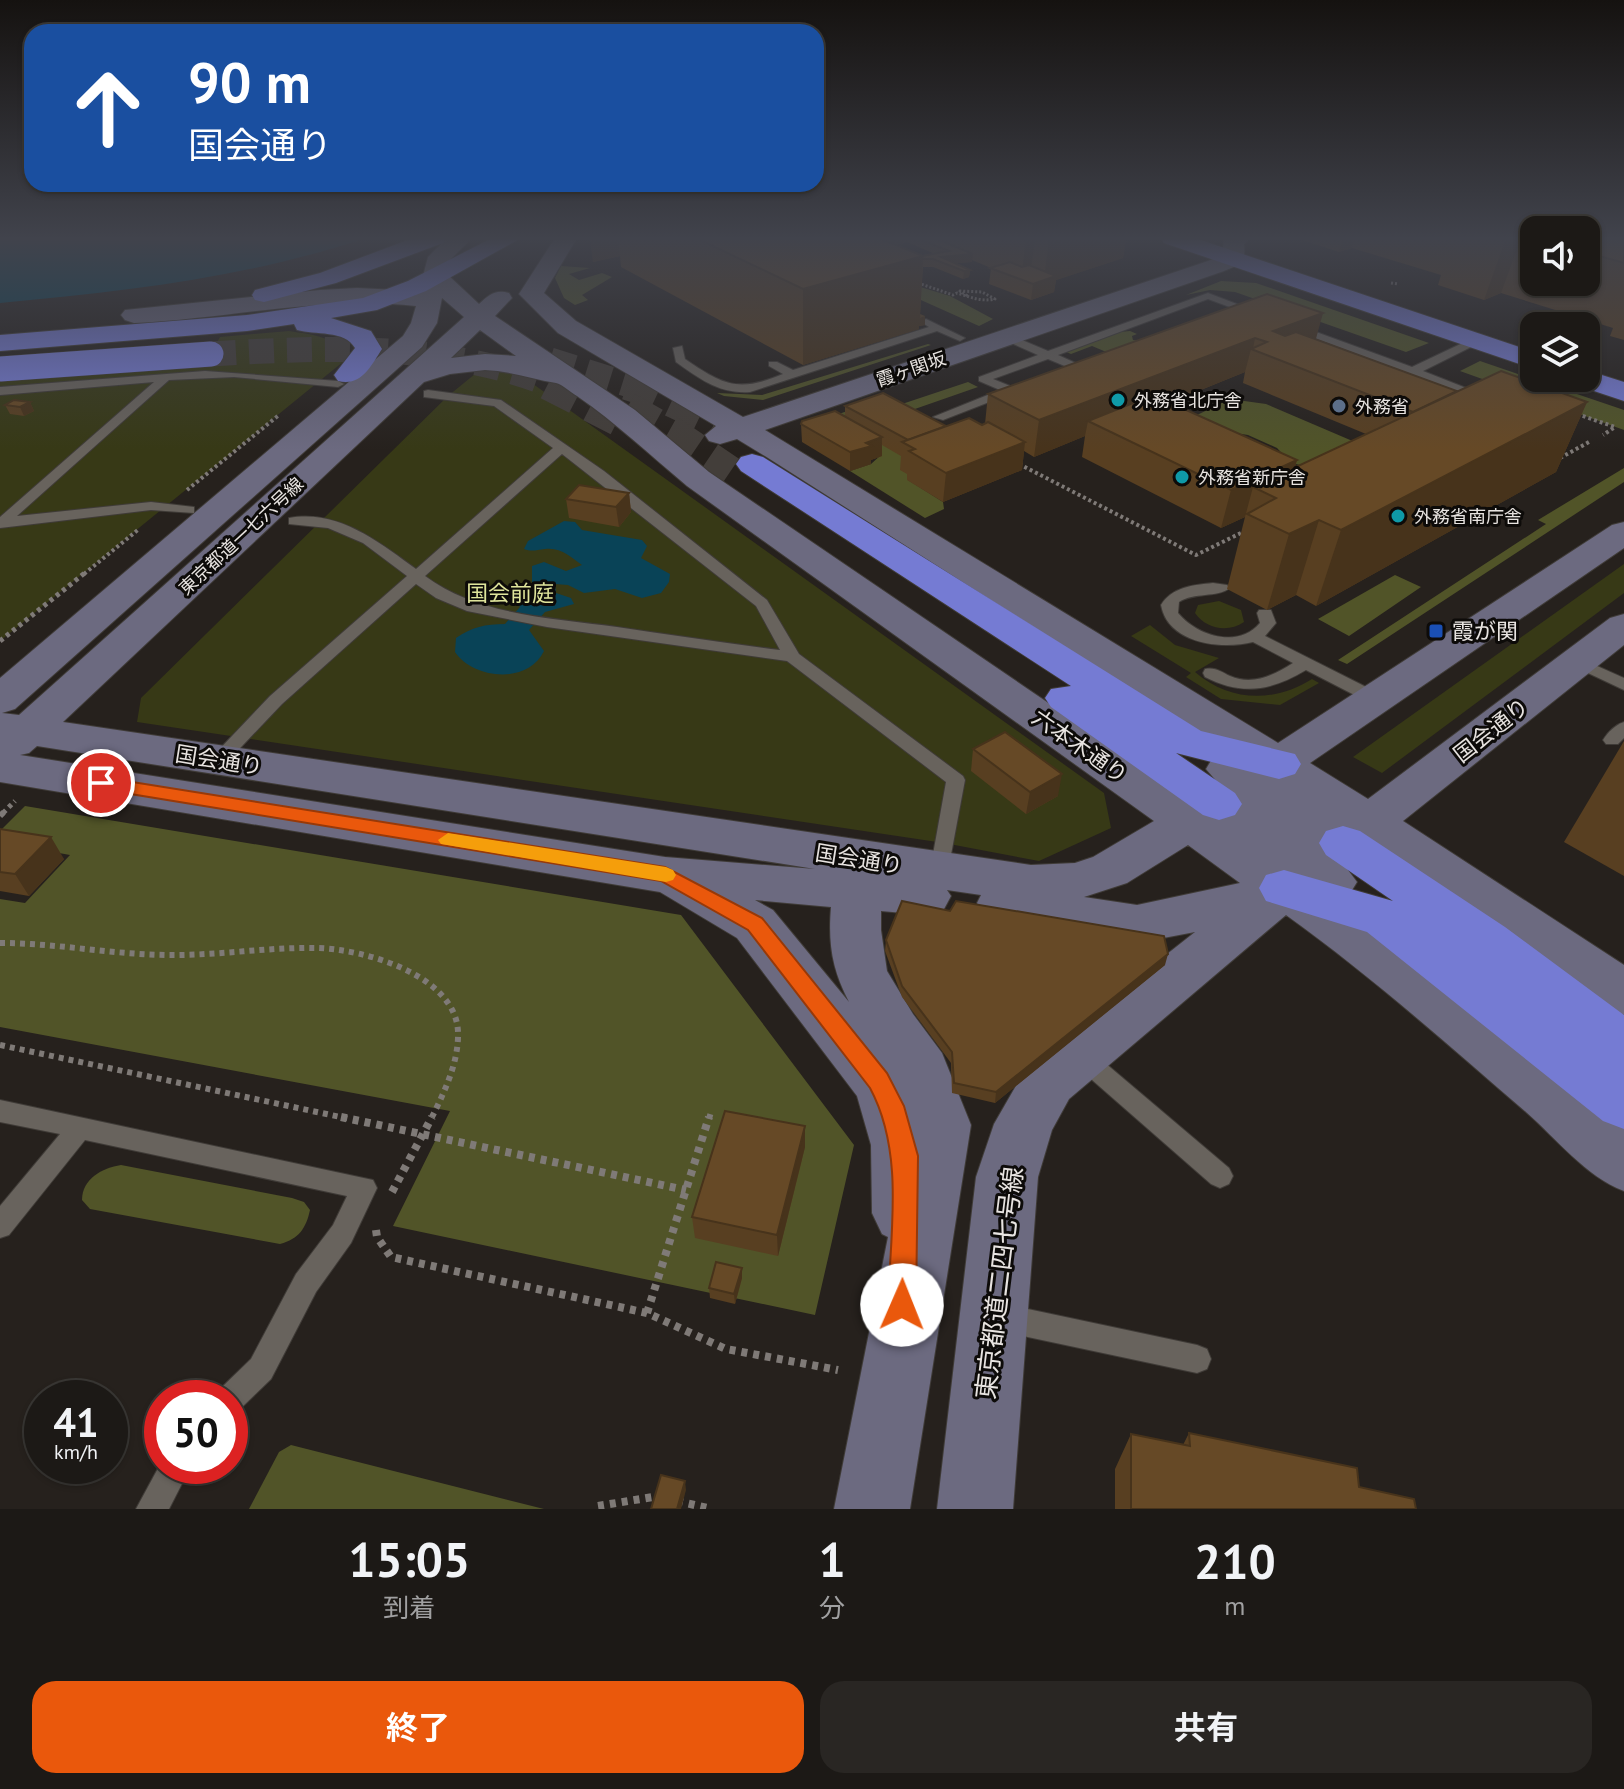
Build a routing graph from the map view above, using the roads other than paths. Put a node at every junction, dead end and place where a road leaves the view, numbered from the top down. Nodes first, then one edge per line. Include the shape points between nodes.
1 (184, 308) edge
2 (236, 308) edge
3 (345, 308) edge
4 (426, 308) joint
5 (428, 308) edge
6 (428, 308) edge
7 (484, 308) edge
8 (547, 308) edge
9 (1076, 308) edge
10 (1174, 308) edge
11 (1243, 308) edge
12 (1379, 308) edge
13 (1439, 308) edge
14 (134, 315) junction
15 (474, 318) junction
16 (1276, 320) edge
17 (247, 323) junction
18 (1289, 325) edge
19 (0, 327) edge
20 (567, 327) junction
21 (937, 328) junction
22 (1501, 329) junction
23 (1520, 335) edge
24 (1006, 337) junction
25 (1475, 341) junction
26 (0, 343) edge
27 (1346, 346) junction
28 (678, 348) dead end
29 (1331, 352) edge
30 (1048, 355) junction
31 (1520, 356) edge
32 (0, 359) edge
33 (1382, 359) junction
34 (1600, 361) edge
35 (773, 364) dead end
36 (456, 365) junction
37 (1367, 365) edge
38 (0, 369) edge
39 (1624, 369) edge
40 (1415, 370) junction
41 (1062, 372) edge
42 (793, 375) junction
43 (732, 377) dead end
44 (165, 378) junction
45 (653, 379) junction
46 (336, 380) junction
47 (1600, 384) edge
48 (422, 385) junction
49 (1023, 386) edge
50 (1010, 390) junction
51 (0, 391) edge
52 (1624, 392) edge
53 (1476, 406) edge
54 (624, 417) junction
55 (939, 417) dead end
56 (738, 428) junction
57 (561, 448) junction
58 (730, 466) junction
59 (178, 508) junction
60 (294, 521) junction
61 (1, 522) edge
62 (1624, 532) edge
63 (417, 577) junction
64 (1222, 588) dead end
65 (1265, 613) dead end
66 (1624, 626) edge
67 (1255, 637) junction
68 (792, 657) junction
69 (1577, 662) junction
70 (0, 663) edge
71 (1305, 663) junction
72 (1211, 673) dead end
73 (1624, 685) edge
74 (1376, 699) junction
75 (1187, 742) joint
76 (16, 748) edge
77 (219, 760) junction
78 (1234, 793) junction
79 (1327, 856) junction
80 (940, 871) junction
81 (859, 874) junction
82 (665, 875) junction
83 (1624, 993) edge
84 (1624, 1048) edge
85 (1080, 1055) junction
86 (1624, 1103) edge
87 (0, 1111) edge
88 (80, 1128) junction
89 (1624, 1163) edge
90 (1220, 1176) dead end
91 (3, 1221) edge
92 (993, 1316) junction
93 (901, 1335) junction
94 (1197, 1359) dead end
95 (248, 1382) edge
96 (166, 1484) edge
97 (152, 1509) edge
98 (872, 1509) edge
99 (975, 1509) edge

1 - 14 highway
2 - 14 main road
3 - 17 highway
4 - 46 main road
4 - 76 main road, 東京都道一七六号線
5 - 15 main road
6 - 15 main road, 六本木通り
7 - 15 main road, 東京都道一七六号線
8 - 20 main road
9 - 24 main road, 霞ヶ関坂
10 - 30 lane
11 - 16 lane
12 - 25 highway
13 - 22 highway
14 - 19 highway
15 - 20 main road via 524,317
15 - 36 main road, 東京都道一七六号線 via 471,349
15 - 48 main road, 東京都道一七六号線
15 - 54 main road, 六本木通り
17 - 26 highway
17 - 46 highway via 333,326 362,337 369,349
18 - 27 lane
20 - 45 main road, 六本木通り
21 - 21 lane via 918,315 965,336
21 - 42 lane
22 - 23 highway
22 - 25 highway
24 - 30 lane
24 - 56 main road, 霞ヶ関坂
25 - 31 highway
25 - 40 lane
27 - 29 lane
27 - 33 lane
28 - 42 lane via 680,360 726,388 759,388
30 - 41 lane via 1081,365
30 - 50 lane via 983,379
32 - 38 highway, bridge via 213,349
33 - 37 lane
33 - 40 lane
34 - 39 highway
35 - 42 lane
36 - 48 main road, 東京都道一七六号線
36 - 54 main road via 524,364
40 - 53 lane via 1490,399
42 - 43 lane
44 - 46 lane via 234,374
44 - 51 lane
44 - 61 lane
45 - 54 main road via 649,388 668,405 654,414
45 - 56 main road, 六本木通り
46 - 59 main road
47 - 52 highway
48 - 57 lane via 497,403
48 - 60 main road, 東京都道一七六号線
48 - 76 main road, 東京都道一七六号線
49 - 50 lane
50 - 55 lane
54 - 56 main road, 霞ヶ関坂 via 691,441
54 - 58 main road, 六本木通り via 659,449
56 - 58 main road, 六本木通り
56 - 58 main road via 705,445 696,458
57 - 63 lane
57 - 68 lane via 762,603
58 - 75 highway
58 - 78 main road, 六本木通り
58 - 78 main road, 六本木通り
59 - 61 lane via 126,507
59 - 70 main road
60 - 63 lane via 331,524 368,540
60 - 76 main road, 東京都道一七六号線
62 - 74 main road, 国会通り
63 - 68 lane via 467,606 508,615
63 - 77 lane via 276,700
64 - 67 lane via 1181,592 1170,607 1172,616 1208,638
65 - 67 lane via 1268,623
66 - 69 main road, 国会通り
67 - 71 lane
68 - 80 lane via 956,780
69 - 73 lane
69 - 79 main road, 国会通り
71 - 72 lane via 1256,687
71 - 74 lane
74 - 78 main road, 国会通り
75 - 78 main road
76 - 77 main road, 国会通り
76 - 82 main road, 国会通り
77 - 81 main road, 国会通り
78 - 79 main road, 六本木通り
78 - 79 main road
78 - 80 main road, 国会通り via 1110,870 1076,881 1031,883
79 - 81 main road, 国会通り via 1219,908 1137,924
79 - 83 main road, 六本木通り via 1559,946
79 - 84 highway via 1439,907
79 - 85 main road, 東京都道二四七号線
79 - 86 highway via 1385,918
79 - 89 main road, 六本木通り via 1380,957
80 - 81 main road, 国会通り
81 - 82 main road, 国会通り
81 - 93 main road via 855,930 861,974 922,1070 941,1125
82 - 93 main road via 755,924 879,1080 905,1156
85 - 90 lane
85 - 92 main road, 東京都道二四七号線 via 1049,1081 1024,1124 1007,1177
87 - 88 lane
88 - 91 lane
88 - 95 lane via 364,1188 342,1234 306,1283 261,1369
92 - 94 lane
92 - 99 main road, 東京都道二四七号線
93 - 98 main road
96 - 97 lane

